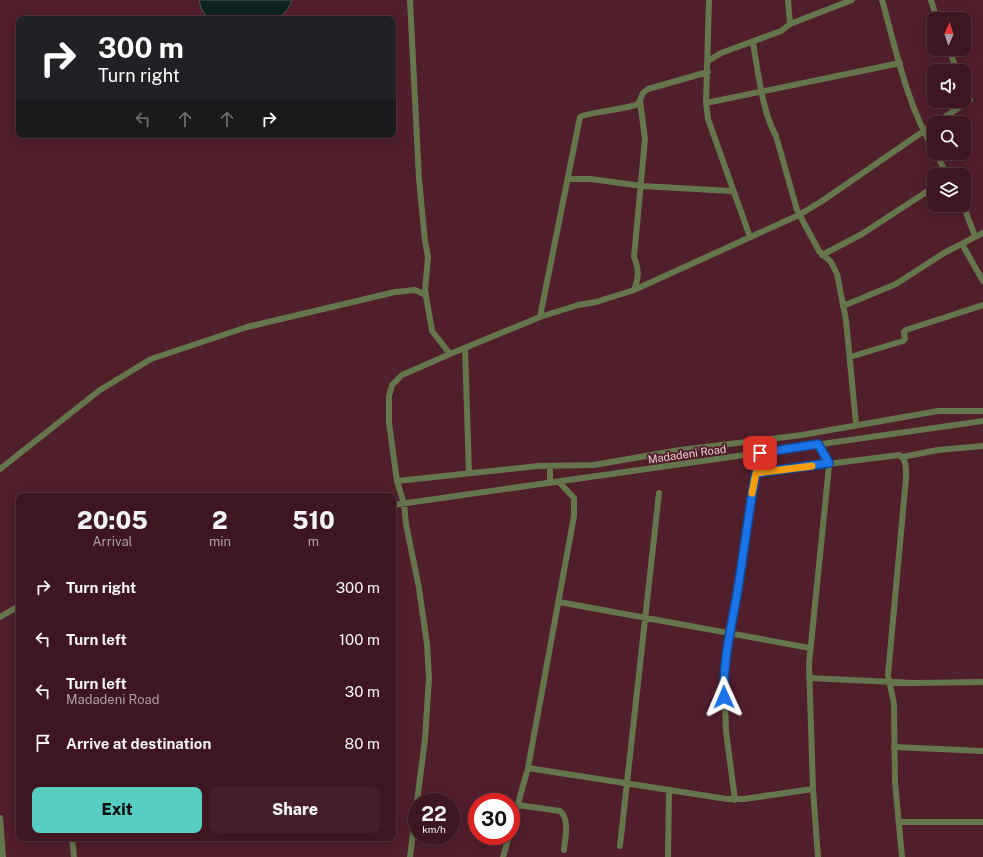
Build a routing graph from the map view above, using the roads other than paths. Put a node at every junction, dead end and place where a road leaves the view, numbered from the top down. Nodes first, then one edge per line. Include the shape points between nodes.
1 (410, 0) edge
2 (709, 0) edge
3 (788, 0) edge
4 (852, 0) edge
5 (882, 0) edge
6 (931, 0) edge
7 (935, 12) edge
8 (790, 24) junction
9 (753, 43) junction
10 (708, 61) junction
11 (900, 63) junction
12 (708, 72) junction
13 (762, 92) junction
14 (640, 101) junction
15 (706, 103) junction
16 (958, 108) edge
17 (947, 116) edge
18 (927, 129) edge
19 (923, 132) junction
20 (927, 138) edge
21 (568, 179) junction
22 (642, 186) junction
23 (732, 191) junction
24 (927, 192) edge
25 (966, 212) edge
26 (799, 215) junction
27 (983, 233) edge
28 (975, 236) junction
29 (750, 237) junction
30 (962, 244) junction
31 (822, 255) junction
32 (983, 281) edge
33 (634, 290) junction
34 (426, 295) junction
35 (983, 305) edge
36 (843, 306) junction
37 (540, 317) junction
38 (465, 348) junction
39 (450, 354) junction
40 (850, 357) junction
41 (983, 411) edge
42 (983, 421) edge
43 (856, 424) junction
44 (818, 444) junction
45 (983, 446) edge
46 (902, 457) junction
47 (829, 463) junction
48 (550, 466) junction
49 (0, 469) edge
50 (469, 472) junction
51 (397, 481) junction
52 (559, 482) junction
53 (550, 483) junction
54 (659, 493) dead end
55 (404, 504) junction
56 (396, 505) edge
57 (559, 602) junction
58 (16, 608) edge
59 (0, 617) edge
60 (645, 618) junction
61 (729, 634) junction
62 (810, 648) junction
63 (809, 678) junction
64 (889, 682) junction
65 (983, 682) edge
66 (894, 746) junction
67 (983, 751) edge
68 (528, 768) junction
69 (628, 784) junction
70 (813, 789) junction
71 (669, 790) junction
72 (520, 798) edge
73 (735, 800) junction
74 (520, 805) edge
75 (0, 818) edge
76 (899, 822) junction
77 (983, 822) edge
78 (72, 841) edge
79 (506, 845) edge
80 (620, 846) dead end
81 (564, 850) dead end
82 (3, 857) edge
83 (74, 857) edge
84 (410, 857) edge
85 (503, 857) edge
86 (668, 857) edge
87 (818, 857) edge
88 (902, 857) edge

1 - 34 street via 418,179 428,257
2 - 10 street
3 - 8 street
4 - 8 street
5 - 11 street
6 - 7 street
8 - 9 street via 781,31
9 - 10 street via 721,53
9 - 13 street
10 - 12 street
11 - 13 street
11 - 19 street
12 - 14 street via 648,88
12 - 15 street
13 - 15 street
13 - 26 street
14 - 21 street via 632,106 602,113 582,114
14 - 22 street via 645,139
15 - 23 street via 708,119
16 - 17 street
18 - 19 street
19 - 20 street
19 - 26 street
21 - 22 street via 591,179
21 - 37 street
22 - 23 street
22 - 33 street via 634,257 639,269
23 - 29 street
24 - 31 street via 862,234
25 - 28 street
26 - 29 street
26 - 31 street
27 - 28 street
28 - 30 street
29 - 33 street
30 - 32 street
30 - 36 street via 896,284
31 - 36 street via 834,266
33 - 37 street
34 - 39 street via 432,331
34 - 49 street via 415,290 380,296 247,327 151,360 100,390
35 - 40 street via 906,330 906,339 903,341
36 - 40 street
37 - 38 street
38 - 39 street
38 - 50 street
39 - 51 street via 402,375 390,390 389,423
40 - 43 street
41 - 43 street via 938,412
42 - 44 street, Madadeni Road
43 - 48 street via 802,435 687,449 594,465
44 - 47 street
44 - 52 street, Madadeni Road
45 - 46 street via 938,450
46 - 47 street via 896,454
46 - 64 street via 906,478 893,604
47 - 61 street via 756,473
47 - 62 street
48 - 50 street
48 - 53 street
50 - 51 street
51 - 55 street
52 - 53 street, Madadeni Road
52 - 57 street via 573,495 575,502
53 - 55 street, Madadeni Road
54 - 60 street
55 - 56 street, Madadeni Road
55 - 84 street via 419,588 429,678 425,739
57 - 60 street
57 - 68 street
58 - 59 street
60 - 61 street
60 - 69 street
61 - 62 street
61 - 73 street via 724,688 726,731
62 - 63 street
63 - 64 street
63 - 70 street
64 - 65 street
64 - 66 street via 894,704
66 - 67 street
66 - 76 street
68 - 69 street
68 - 72 street
69 - 71 street
69 - 80 street
70 - 73 street
70 - 87 street
71 - 73 street
71 - 86 street
74 - 81 street via 562,813 566,821
75 - 82 street
76 - 77 street
76 - 88 street
78 - 83 street
79 - 85 street

